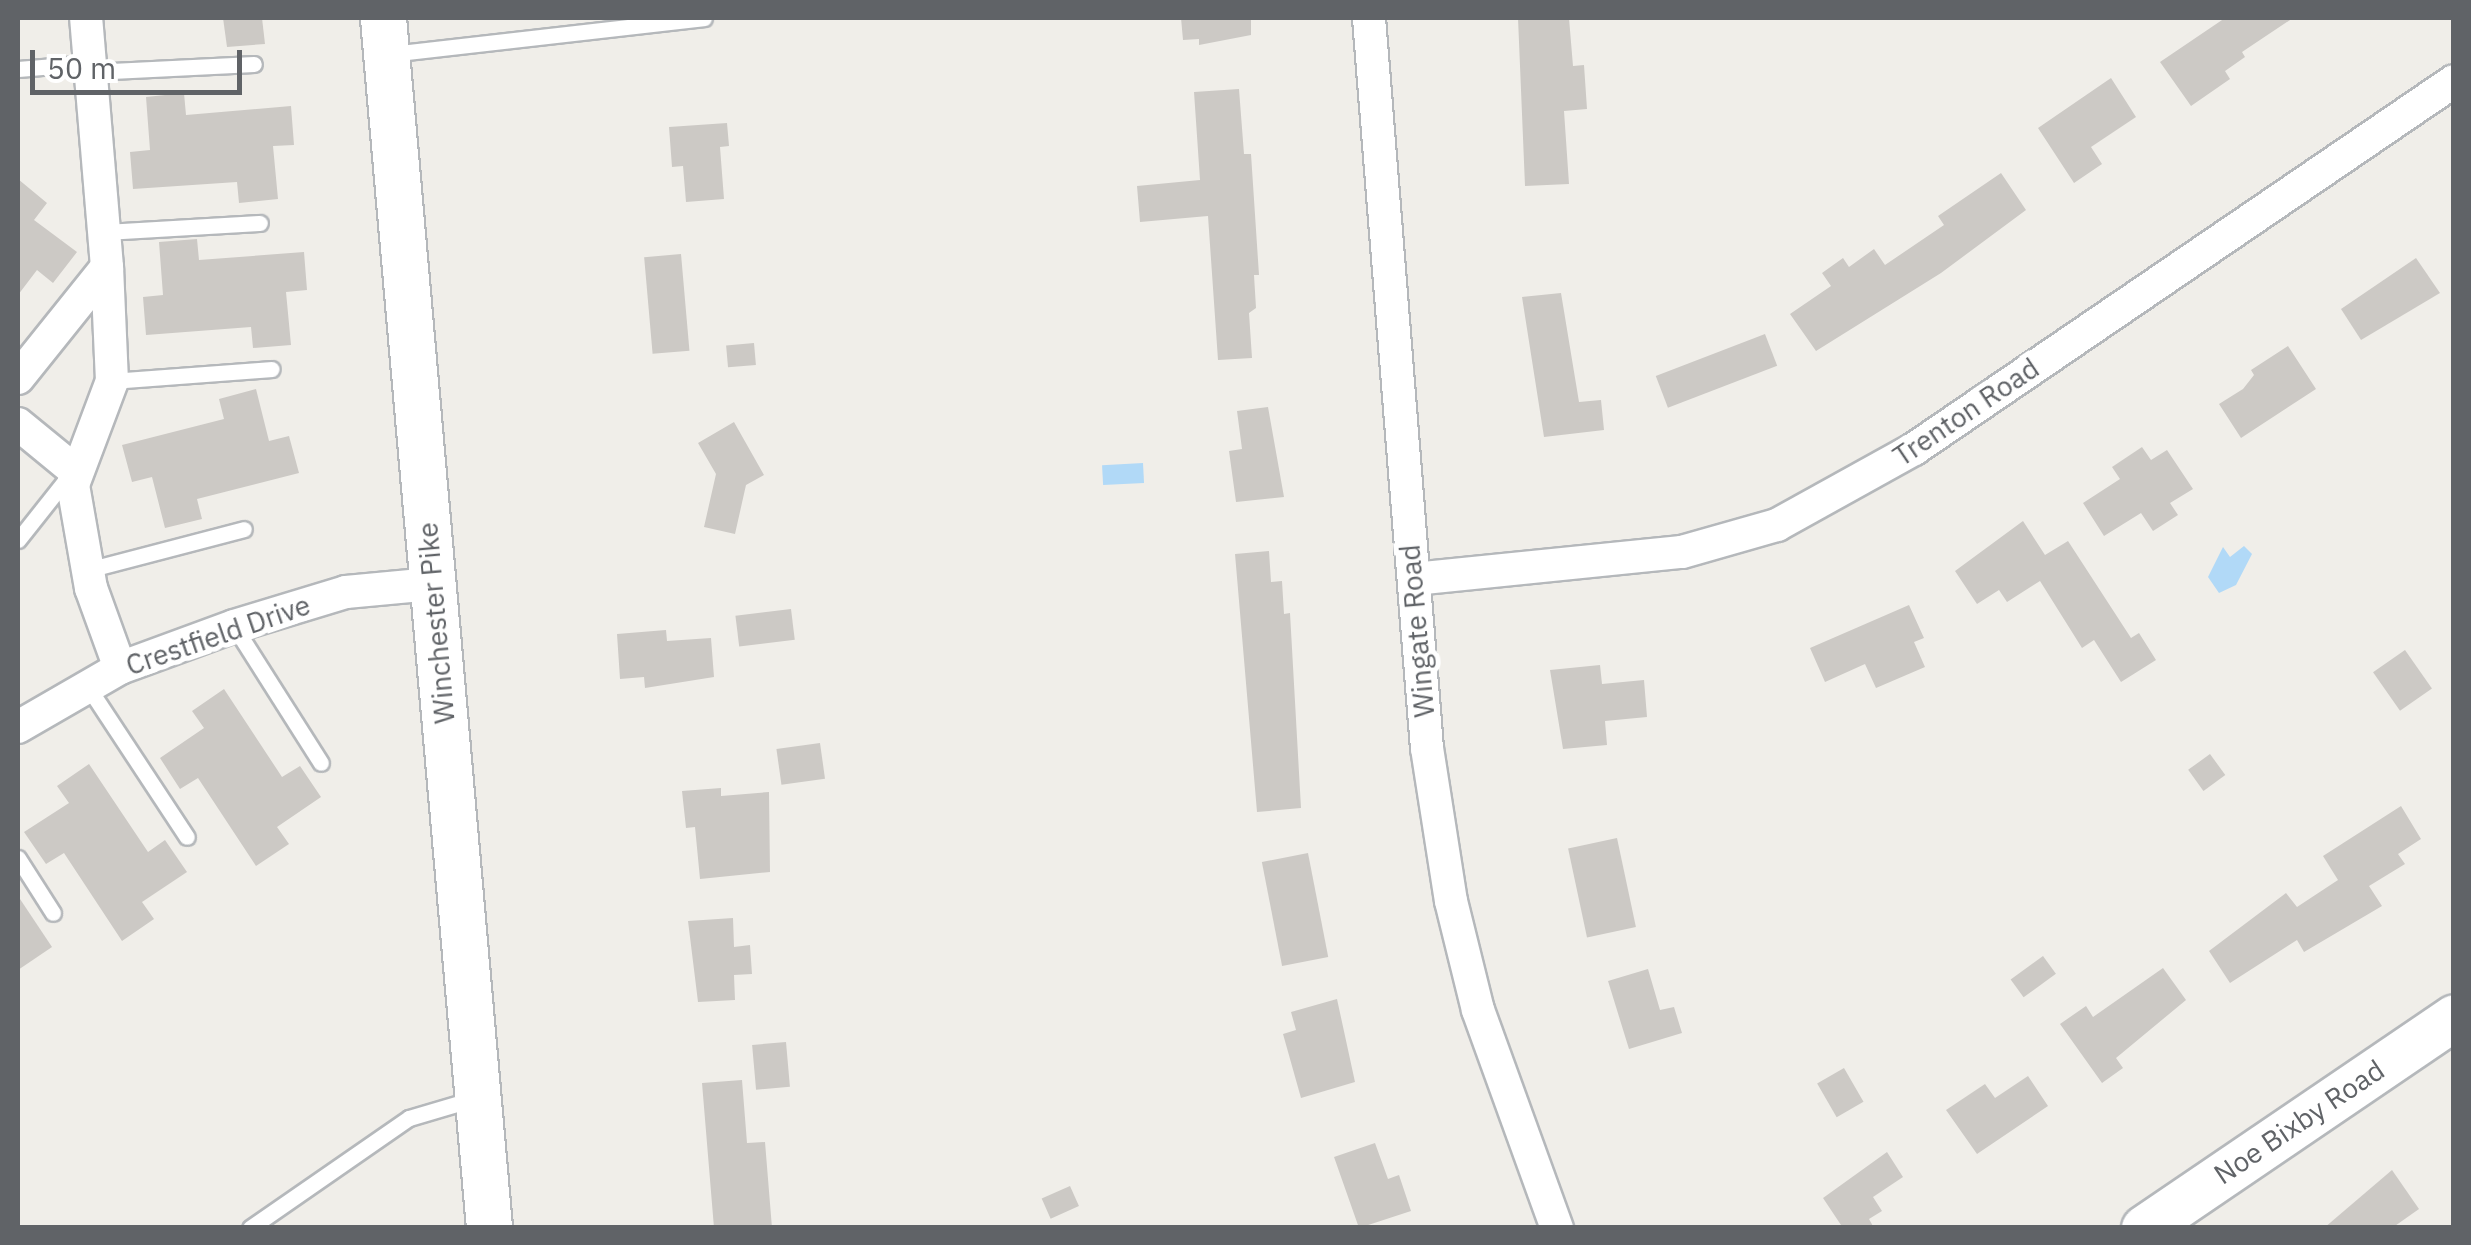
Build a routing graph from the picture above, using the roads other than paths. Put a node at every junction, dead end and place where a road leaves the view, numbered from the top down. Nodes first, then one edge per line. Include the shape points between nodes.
1 (86, 18) edge
2 (704, 18) edge
3 (1369, 18) edge
4 (385, 36) edge
5 (254, 64) dead end
6 (90, 68) junction
7 (18, 69) edge
8 (2454, 82) edge
9 (260, 223) dead end
10 (104, 232) junction
11 (107, 267) junction
12 (272, 369) dead end
13 (18, 378) edge
14 (112, 381) junction
15 (18, 424) edge
16 (74, 470) junction
17 (244, 530) dead end
18 (18, 540) edge
19 (87, 570) junction
20 (1414, 578) junction
21 (432, 584) junction
22 (234, 626) junction
23 (120, 668) junction
24 (86, 684) junction
25 (18, 727) edge
26 (322, 763) dead end
27 (187, 837) dead end
28 (18, 858) edge
29 (53, 913) dead end
30 (2454, 1017) edge
31 (477, 1098) junction
32 (250, 1228) edge
33 (489, 1228) edge
34 (1556, 1228) edge
35 (2144, 1228) edge

1 - 6 street
2 - 4 lane
3 - 20 street, Wingate Road
4 - 21 main road, Winchester Pike
5 - 6 lane
6 - 7 lane
6 - 10 street
8 - 20 street, Trenton Road via 1914,449 1778,525 1682,552
9 - 10 lane
10 - 11 street
11 - 13 street
11 - 14 street
12 - 14 lane
14 - 16 street
15 - 16 street
16 - 18 lane
16 - 19 street
17 - 19 lane
19 - 23 street
20 - 34 street, Wingate Road via 1427,748 1451,902 1494,1060
21 - 22 street, Crestfield Drive via 346,592
21 - 31 main road, Winchester Pike
22 - 23 street, Crestfield Drive
22 - 26 lane
23 - 24 street, Crestfield Drive
24 - 25 street, Crestfield Drive
24 - 27 lane
28 - 29 lane
30 - 35 main road, Noe Bixby Road
31 - 32 lane via 409,1118
31 - 33 main road, Winchester Pike

